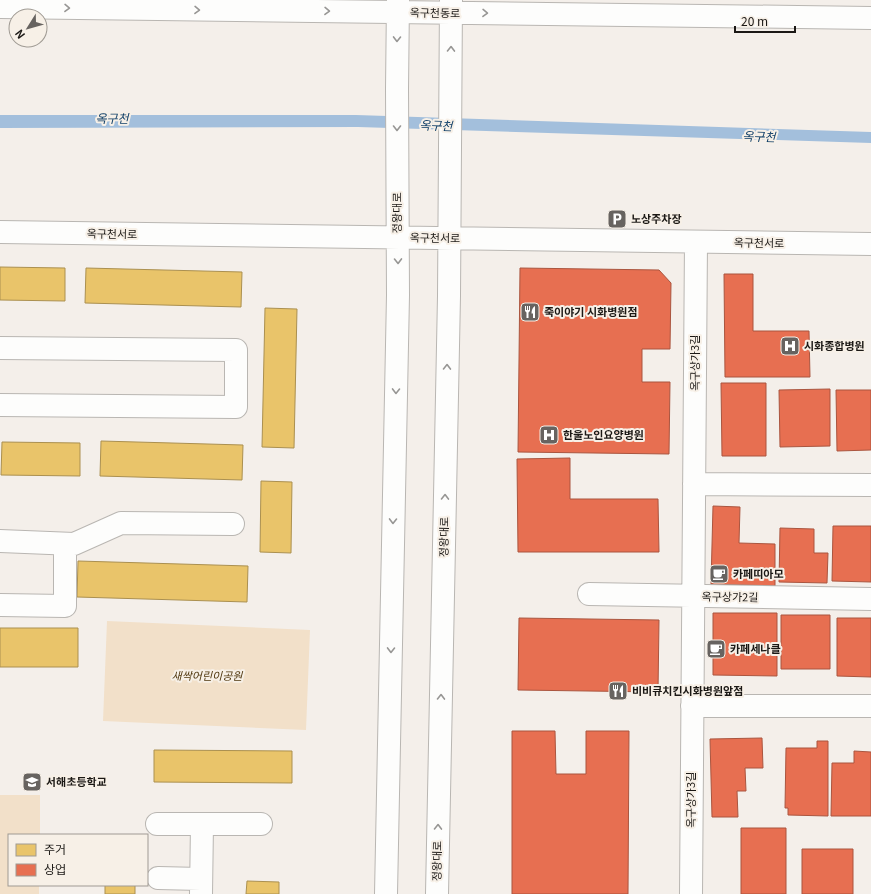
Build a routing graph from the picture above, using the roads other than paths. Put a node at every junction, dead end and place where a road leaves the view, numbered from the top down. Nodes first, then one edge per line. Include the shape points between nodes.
1 (398, 6) edge
2 (451, 6) edge
3 (0, 7) edge
4 (871, 18) edge
5 (0, 232) edge
6 (398, 238) junction
7 (449, 238) junction
8 (696, 242) junction
9 (871, 244) edge
10 (0, 348) edge
11 (0, 405) edge
12 (694, 484) junction
13 (871, 485) edge
14 (233, 524) dead end
15 (0, 541) edge
16 (66, 544) junction
17 (589, 594) dead end
18 (693, 596) junction
19 (871, 600) edge
20 (0, 605) edge
21 (692, 706) junction
22 (871, 706) edge
23 (157, 824) dead end
24 (202, 824) junction
25 (261, 824) dead end
26 (158, 878) dead end
27 (201, 886) edge
28 (386, 894) edge
29 (437, 894) edge
30 (690, 894) edge

1 - 2 street, 옥구천동로
3 -> 1 street, 옥구천동로
1 -> 6 street, 정왕대로
2 -> 4 street, 옥구천동로
7 -> 2 street, 정왕대로
5 - 6 street, 옥구천서로
6 - 7 street, 옥구천서로
6 -> 28 street, 정왕대로
7 - 8 street, 옥구천서로
29 -> 7 street, 정왕대로
8 - 9 street, 옥구천서로
8 - 12 street, 옥구상가3길
10 - 11 street via 236,350 236,407
12 - 13 street
12 - 18 street, 옥구상가3길
14 - 16 street via 121,523 74,544
15 - 16 street
16 - 20 street via 65,606
17 - 18 street, 옥구상가2길
18 - 19 street, 옥구상가2길
18 - 21 street, 옥구상가3길
21 - 22 street
21 - 30 street, 옥구상가3길
23 - 24 street
24 - 25 street
24 - 27 street
26 - 27 street

